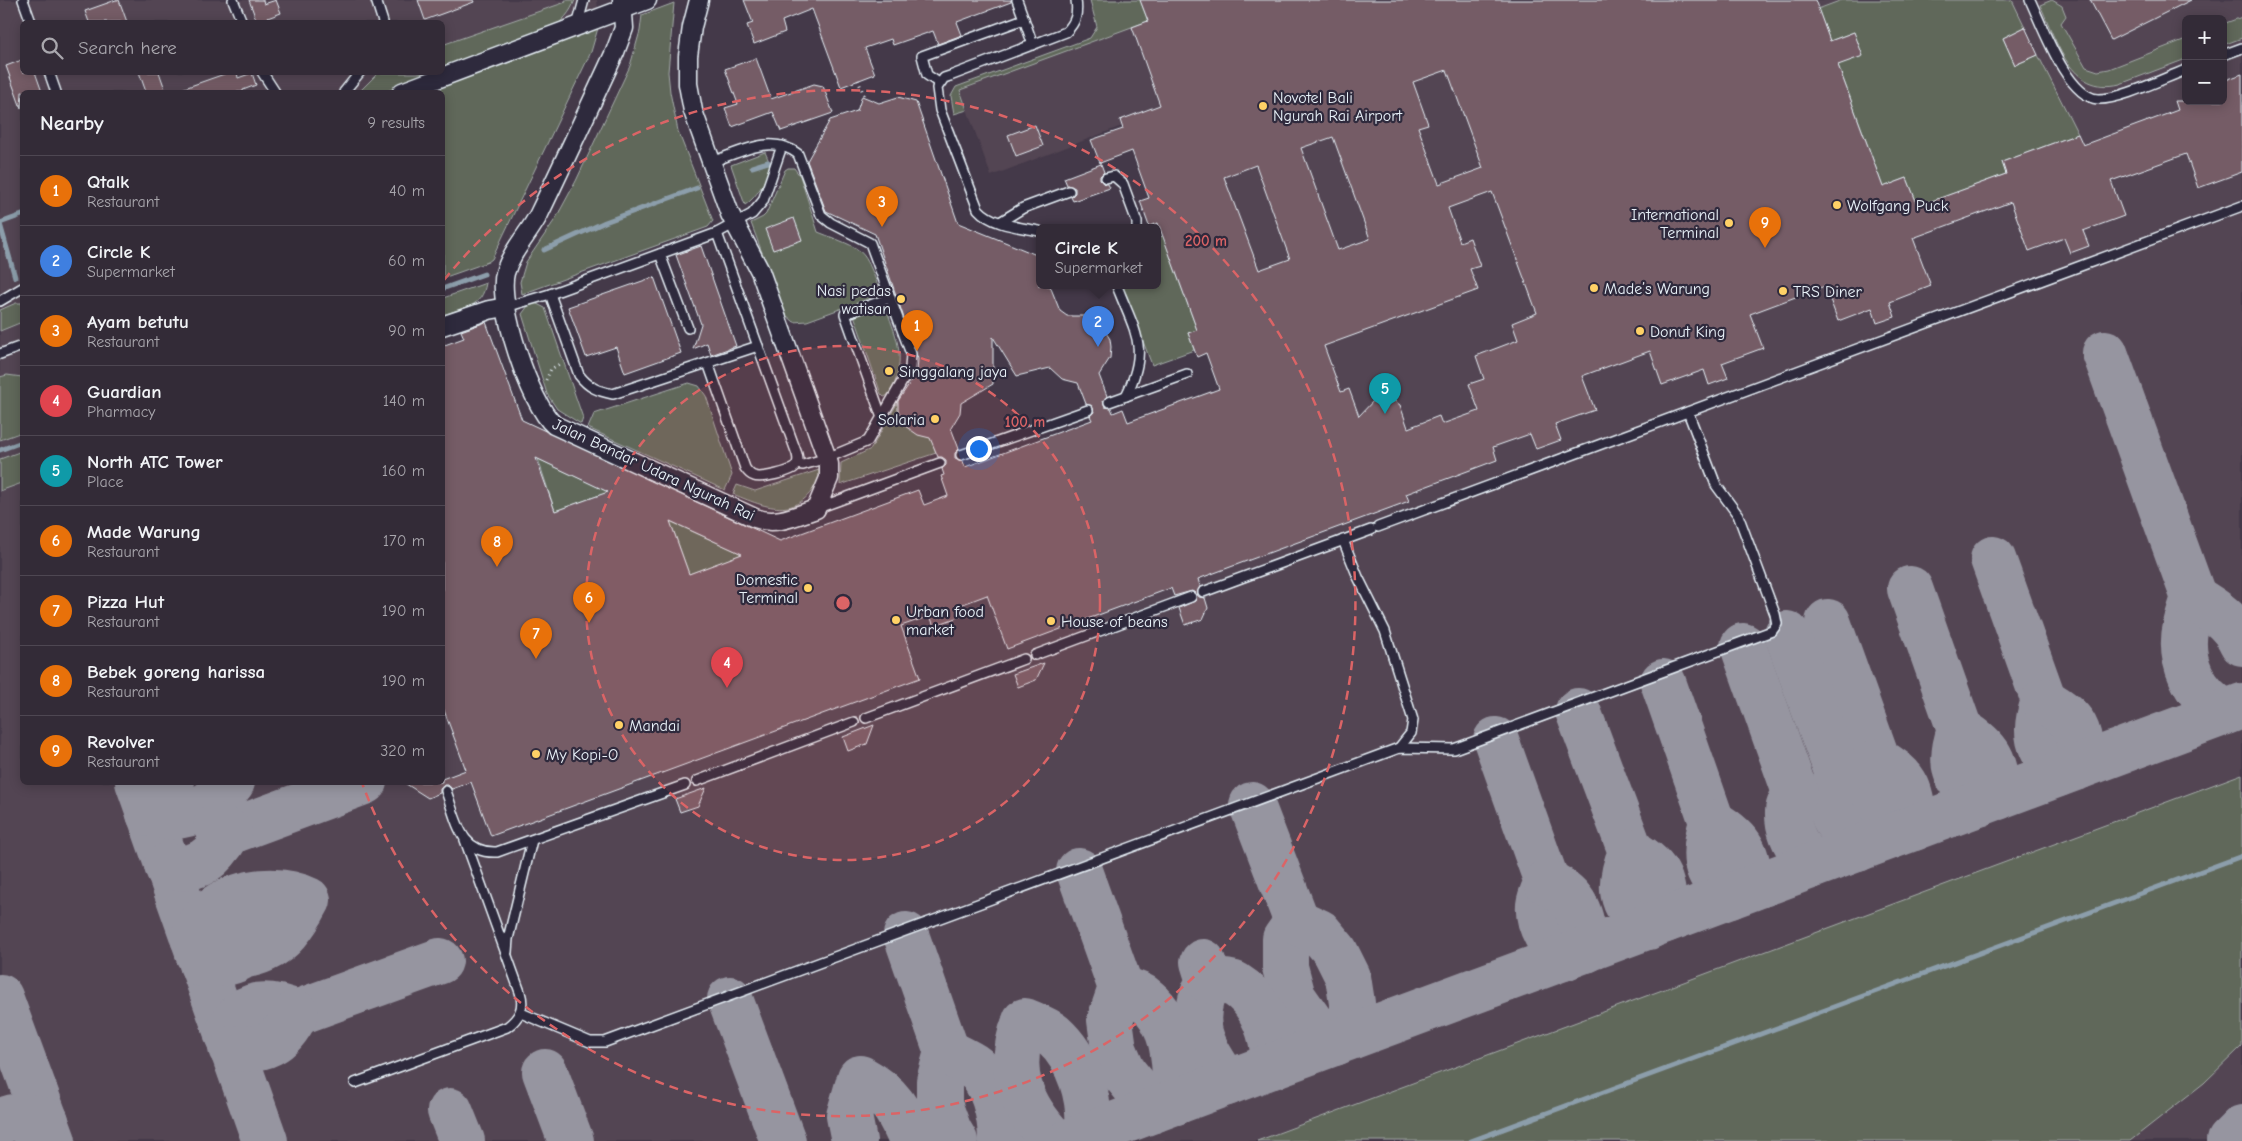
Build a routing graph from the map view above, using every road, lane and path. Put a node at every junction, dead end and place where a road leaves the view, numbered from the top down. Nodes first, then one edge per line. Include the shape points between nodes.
1 (23, 0) edge
2 (233, 0) edge
3 (376, 0) edge
4 (584, 0) edge
5 (647, 0) edge
6 (698, 0) edge
7 (1017, 0) edge
8 (1076, 0) edge
9 (2030, 0) edge
10 (623, 4) edge
11 (1024, 19) junction
12 (30, 20) edge
13 (241, 20) edge
14 (382, 20) edge
15 (576, 27) junction
16 (1033, 45) junction
17 (2242, 48) edge
18 (2227, 54) edge
19 (2182, 72) edge
20 (50, 75) edge
21 (264, 75) edge
22 (358, 75) edge
23 (858, 80) dead end
24 (940, 83) junction
25 (55, 90) edge
26 (274, 90) edge
27 (346, 90) edge
28 (407, 90) edge
29 (865, 98) dead end
30 (782, 146) junction
31 (711, 162) junction
32 (1106, 178) dead end
33 (1069, 191) dead end
34 (2242, 206) edge
35 (1000, 222) junction
36 (735, 224) junction
37 (1136, 224) edge
38 (1036, 230) edge
39 (717, 233) junction
40 (660, 254) junction
41 (20, 289) edge
42 (1118, 289) edge
43 (550, 294) junction
44 (890, 298) junction
45 (0, 301) edge
46 (506, 308) junction
47 (445, 325) edge
48 (688, 328) dead end
49 (758, 346) junction
50 (20, 347) edge
51 (0, 354) edge
52 (708, 363) junction
53 (1187, 374) dead end
54 (1126, 396) junction
55 (1109, 402) dead end
56 (1088, 410) dead end
57 (1688, 412) junction
58 (882, 418) junction
59 (961, 455) dead end
60 (827, 458) junction
61 (940, 463) dead end
62 (797, 464) junction
63 (816, 509) junction
64 (1343, 540) junction
65 (1203, 592) dead end
66 (1191, 597) dead end
67 (1036, 655) dead end
68 (1024, 659) dead end
69 (866, 718) dead end
70 (854, 722) dead end
71 (1399, 748) junction
72 (696, 781) dead end
73 (685, 785) dead end
74 (446, 791) dead end
75 (465, 840) junction
76 (532, 840) junction
77 (508, 959) junction
78 (521, 1013) junction
79 (355, 1083) dead end

1 - 12 lane
2 - 13 lane
3 - 14 lane
4 - 15 lane
5 - 10 street
6 - 31 street via 692,27 688,84 693,111
7 - 11 lane
8 - 16 lane via 1077,15 1070,28
9 - 19 lane via 2072,82 2096,99 2112,98
10 - 15 street
10 - 46 street, Jalan Bandar Udara Ngurah Rai via 624,28 615,52 538,216 505,274
11 - 16 lane
11 - 24 lane via 922,56 927,75
15 - 28 street
16 - 24 lane via 956,73
17 - 18 lane
20 - 25 lane
21 - 26 lane
22 - 27 lane
23 - 29 path
24 - 35 lane via 937,88 940,110 974,202 983,215
30 - 31 lane via 765,144
30 - 36 lane via 763,201 752,214
30 - 44 lane via 798,154 818,210 825,219 870,243
31 - 36 street
32 - 37 lane via 1114,176 1123,184
33 - 35 lane via 1023,208
34 - 57 lane
35 - 38 lane
36 - 39 lane
36 - 60 street via 760,271
39 - 40 lane
39 - 49 lane
40 - 43 lane
40 - 48 lane
41 - 45 lane
42 - 54 lane via 1138,340 1140,355 1138,370
43 - 46 lane
43 - 52 lane via 579,375 598,391 613,394
44 - 58 lane via 912,362
44 - 58 lane via 846,314
46 - 47 street via 489,310
46 - 63 street, Jalan Bandar Udara Ngurah Rai via 531,390 541,410 554,425 765,521 781,521
49 - 52 lane
49 - 62 lane via 797,454
50 - 51 lane
52 - 62 lane via 745,468 750,474 762,477 789,470
53 - 54 lane
54 - 55 lane
56 - 59 lane
57 - 64 lane
57 - 71 lane via 1716,485 1738,516 1775,614 1775,628 1454,749
58 - 60 lane via 868,441
60 - 62 lane
60 - 63 street via 829,478
61 - 63 lane
64 - 65 lane
64 - 71 lane via 1386,631 1413,720 1411,733
66 - 67 lane
68 - 69 lane
70 - 72 lane
71 - 78 lane via 605,1042 590,1042
73 - 76 lane
74 - 75 lane
75 - 76 lane via 483,853 497,852
75 - 77 lane
76 - 77 lane via 508,939
77 - 78 lane via 522,1000
78 - 79 lane via 507,1027

